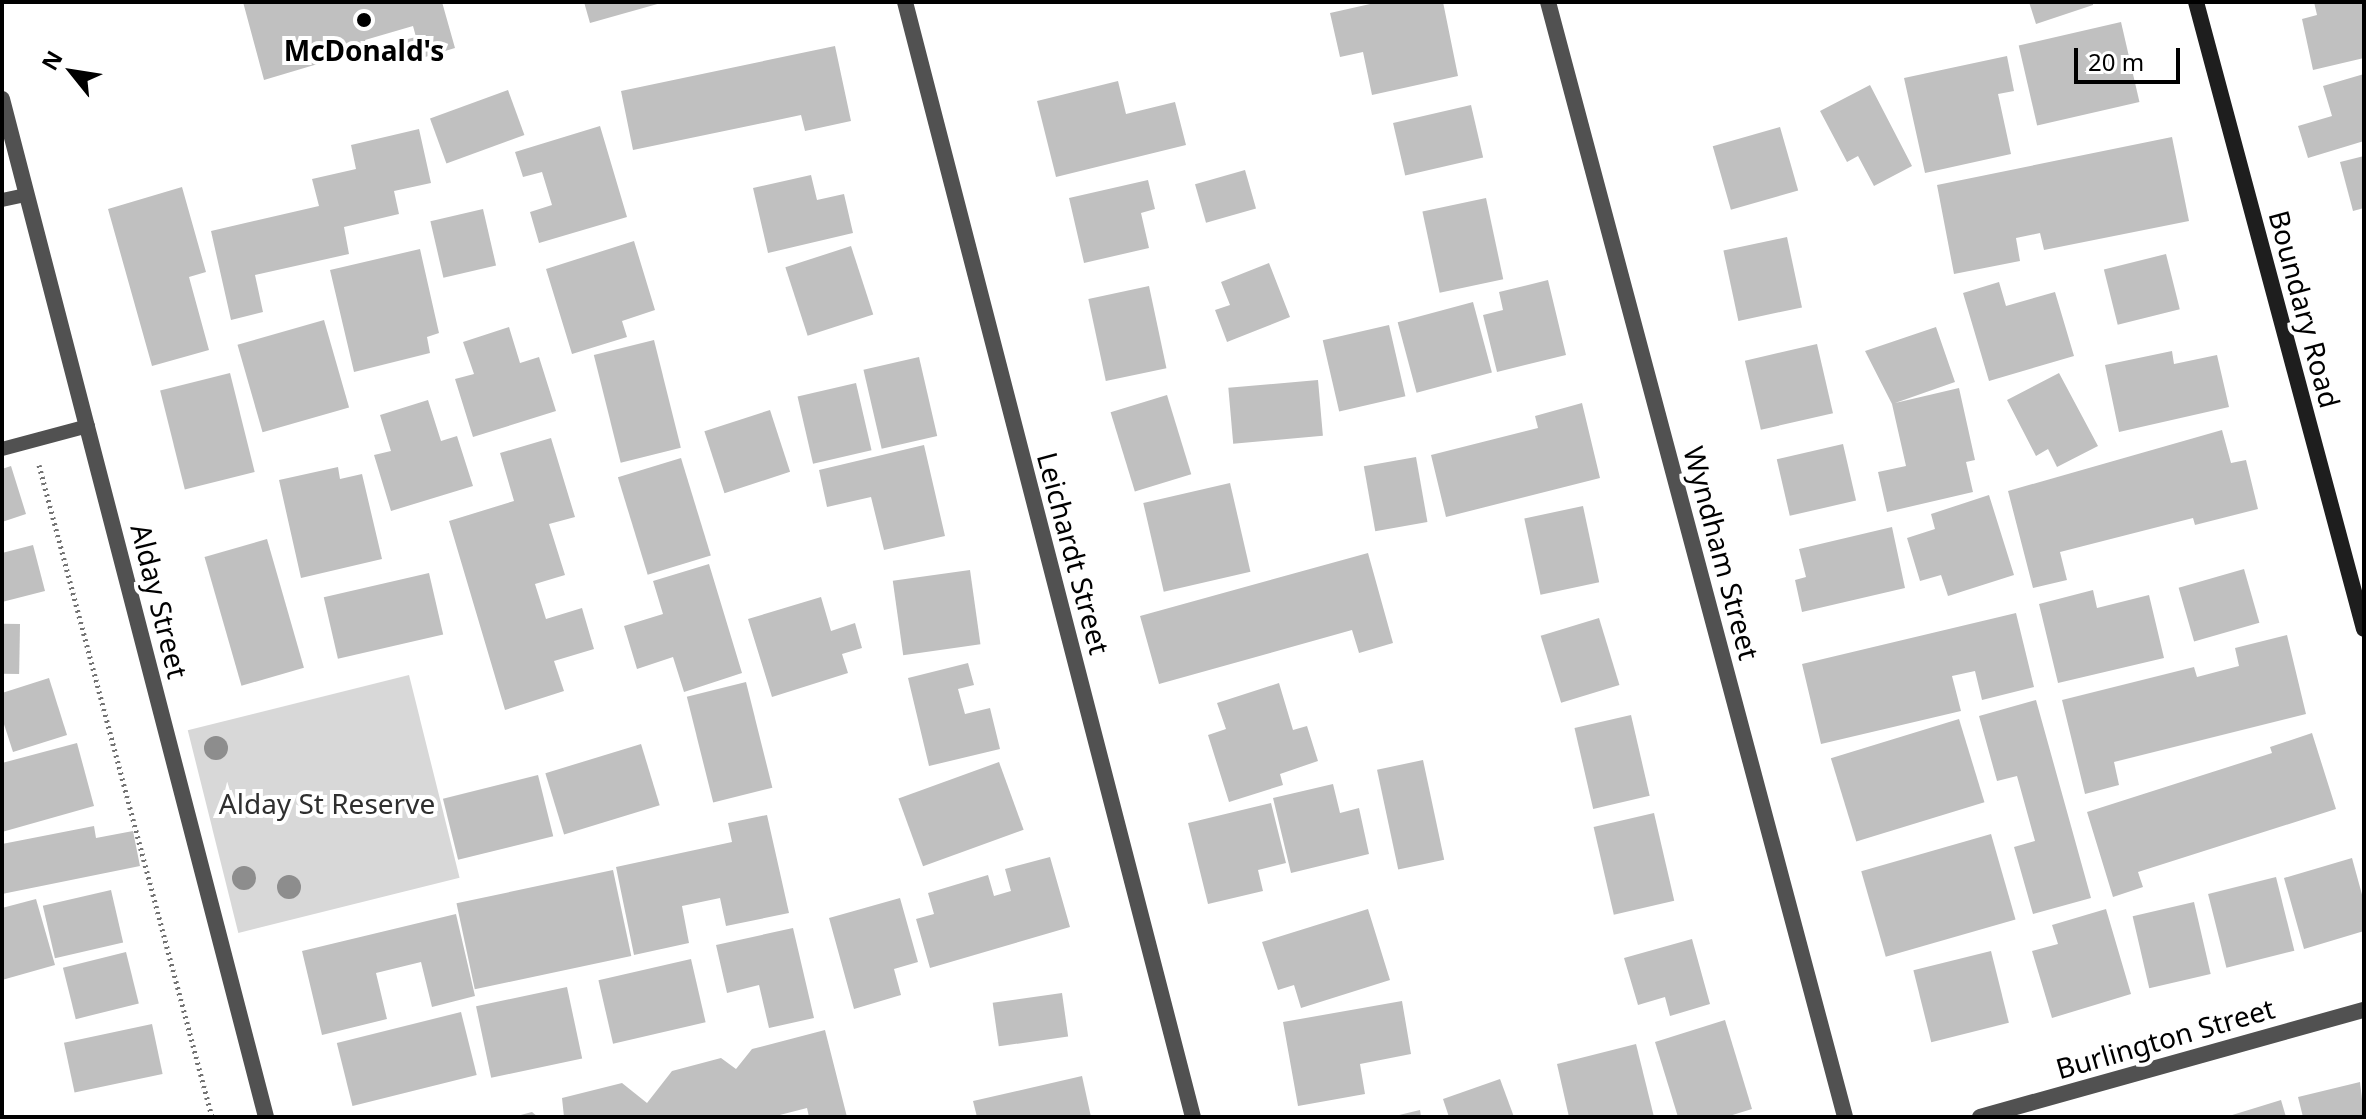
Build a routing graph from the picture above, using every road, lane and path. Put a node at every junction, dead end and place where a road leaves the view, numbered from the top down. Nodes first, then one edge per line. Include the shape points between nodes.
1 (905, 2) edge
2 (1548, 2) edge
3 (2196, 2) edge
4 (2, 99) edge
5 (25, 195) junction
6 (2, 200) edge
7 (88, 426) junction
8 (33, 441) junction
9 (2, 449) edge
10 (2364, 629) edge
11 (2364, 1010) edge
12 (212, 1117) edge
13 (266, 1117) edge
14 (1193, 1117) edge
15 (1845, 1117) edge
16 (1980, 1117) edge

1 - 14 street, Leichardt Street
2 - 15 street, Wyndham Street
3 - 10 street, Boundary Road
4 - 5 street, Alday Street
5 - 6 lane
5 - 7 street, Alday Street
7 - 8 lane
7 - 13 street, Alday Street
8 - 9 lane
8 - 12 path
11 - 16 street, Burlington Street

